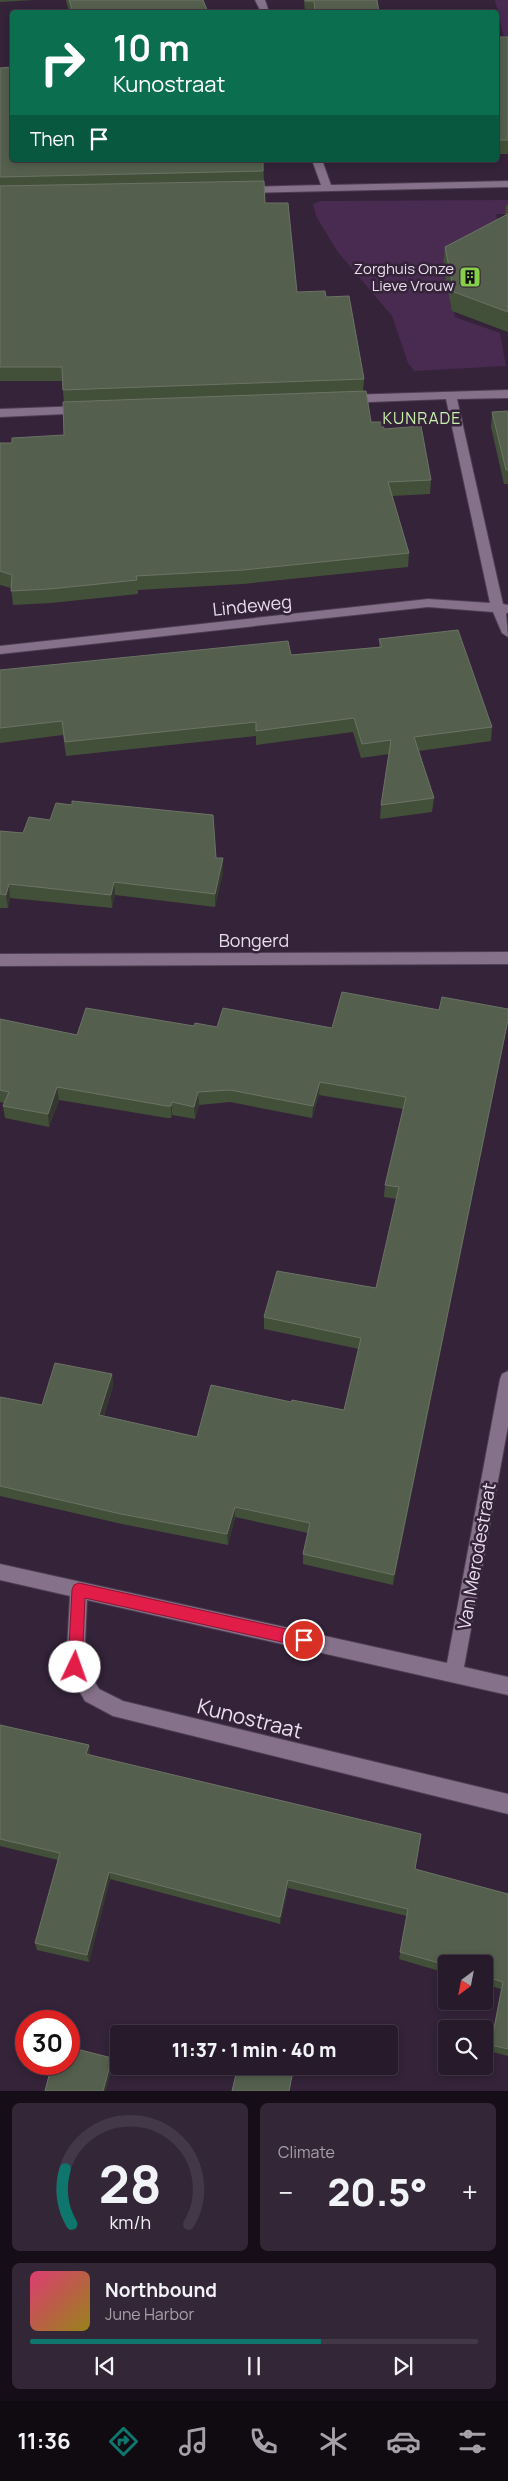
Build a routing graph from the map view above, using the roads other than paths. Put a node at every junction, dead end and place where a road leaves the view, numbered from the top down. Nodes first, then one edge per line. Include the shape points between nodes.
1 (318, 162) edge
2 (508, 184) edge
3 (327, 188) junction
4 (230, 191) edge
5 (508, 394) edge
6 (451, 398) junction
7 (338, 399) edge
8 (99, 409) edge
9 (0, 413) edge
10 (503, 608) edge
11 (508, 633) edge
12 (0, 650) edge
13 (508, 958) edge
14 (0, 960) edge
15 (508, 1379) edge
16 (0, 1572) edge
17 (79, 1590) junction
18 (454, 1674) junction
19 (508, 1686) edge
20 (508, 1804) edge

1 - 3 street
2 - 3 street
3 - 4 street
5 - 6 street
6 - 7 street
6 - 10 street
8 - 9 street
10 - 11 street
10 - 12 street, Lindeweg via 428,603
13 - 14 street, Bongerd
15 - 18 street, Van Merodestraat
16 - 17 street
17 - 18 street
17 - 20 street, Kunostraat via 75,1667 92,1696 120,1710
18 - 19 street

